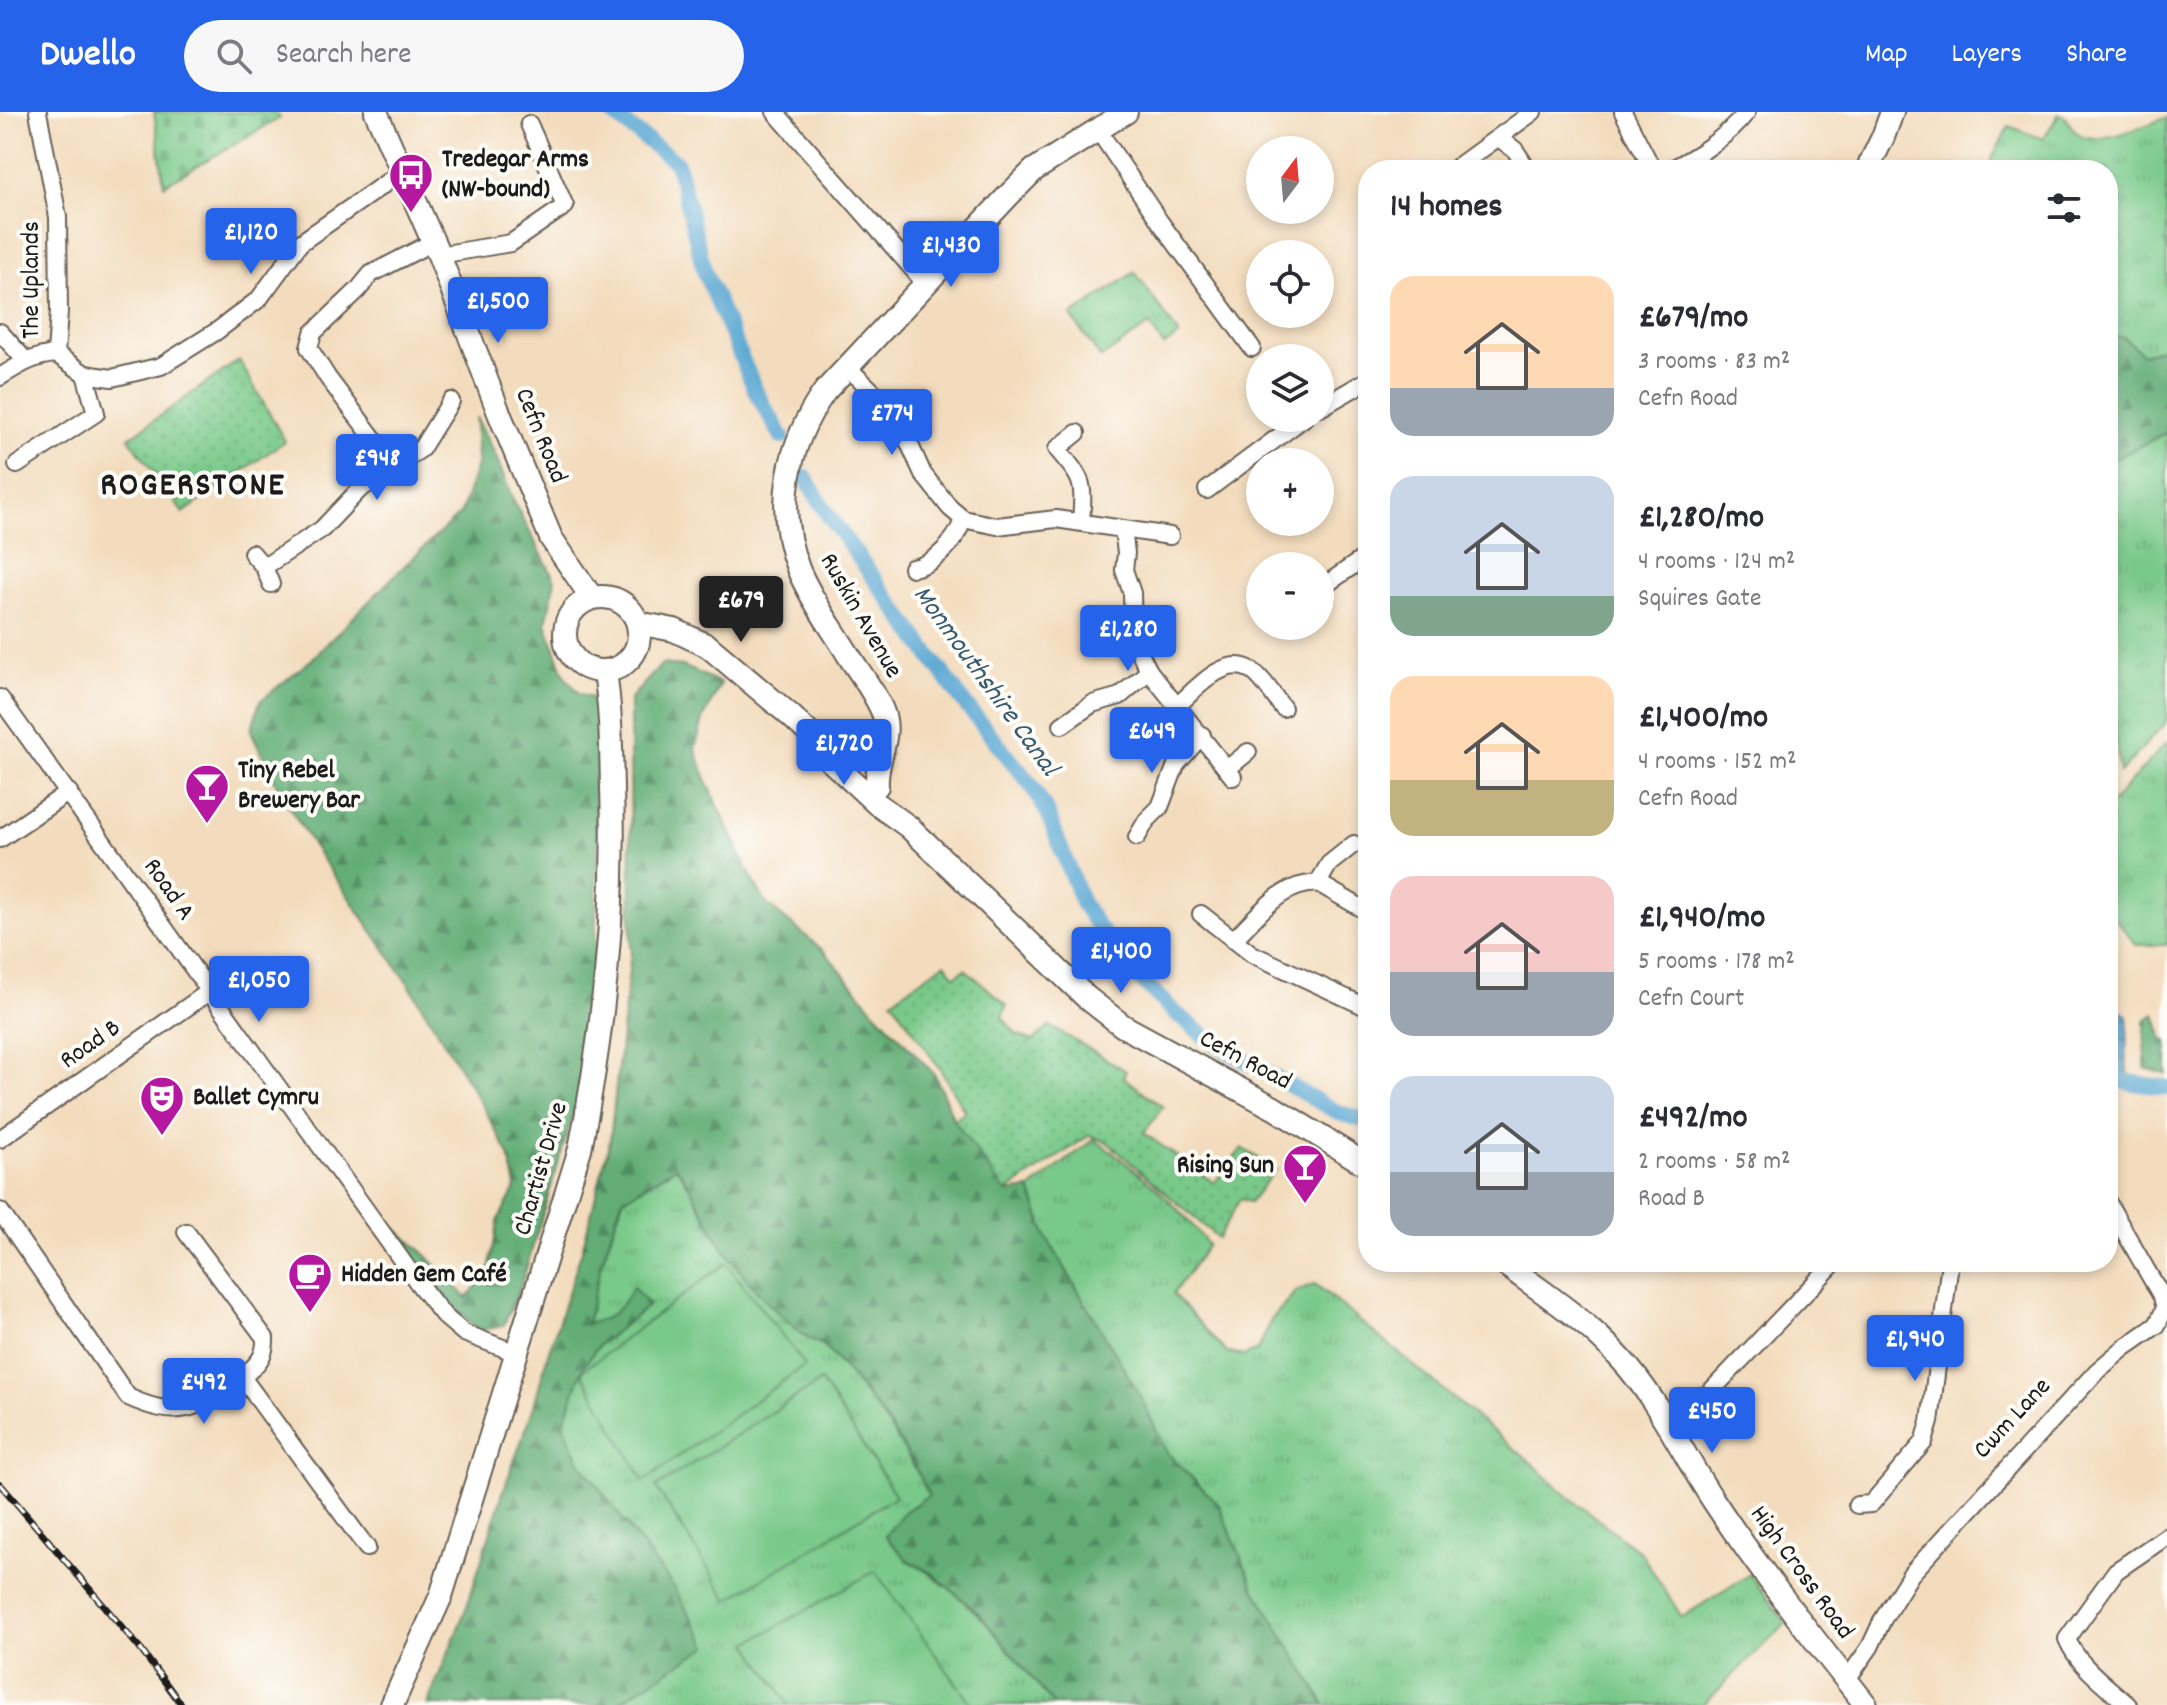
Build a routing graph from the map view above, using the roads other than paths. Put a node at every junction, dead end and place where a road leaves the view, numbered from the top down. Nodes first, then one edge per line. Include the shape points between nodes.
1 (38, 112) edge
2 (376, 112) edge
3 (775, 112) edge
4 (1126, 112) edge
5 (1533, 112) edge
6 (1623, 112) edge
7 (1747, 112) edge
8 (1892, 112) edge
9 (529, 124) dead end
10 (1098, 130) junction
11 (1499, 138) junction
12 (1467, 160) edge
13 (1522, 160) edge
14 (1648, 160) edge
15 (1687, 160) edge
16 (1872, 160) edge
17 (403, 171) junction
18 (436, 249) junction
19 (925, 283) junction
20 (0, 332) edge
21 (1249, 344) edge
22 (56, 354) junction
23 (25, 360) junction
24 (847, 367) junction
25 (85, 374) junction
26 (0, 377) edge
27 (1358, 386) edge
28 (1334, 400) edge
29 (451, 401) dead end
30 (1285, 432) edge
31 (1077, 433) dead end
32 (17, 465) dead end
33 (396, 468) junction
34 (1207, 490) dead end
35 (963, 519) junction
36 (1081, 522) junction
37 (1123, 529) junction
38 (1170, 536) dead end
39 (252, 553) dead end
40 (1358, 562) edge
41 (264, 567) junction
42 (912, 568) dead end
43 (1334, 579) edge
44 (271, 584) dead end
45 (592, 598) junction
46 (638, 623) junction
47 (1149, 671) junction
48 (605, 672) junction
49 (0, 698) edge
50 (1178, 705) junction
51 (1283, 708) dead end
52 (1062, 725) dead end
53 (883, 735) junction
54 (1202, 735) junction
55 (1248, 752) dead end
56 (838, 759) junction
57 (860, 770) junction
58 (877, 786) junction
59 (69, 792) junction
60 (909, 827) junction
61 (1137, 837) dead end
62 (0, 839) edge
63 (1354, 844) dead end
64 (1318, 883) junction
65 (1358, 906) edge
66 (1201, 914) dead end
67 (1233, 940) junction
68 (210, 991) junction
69 (1358, 1004) edge
70 (0, 1139) edge
71 (1358, 1159) edge
72 (0, 1211) edge
73 (2118, 1220) edge
74 (186, 1232) dead end
75 (1515, 1272) edge
76 (1820, 1272) edge
77 (1949, 1272) edge
78 (516, 1353) junction
79 (242, 1377) junction
80 (1668, 1425) junction
81 (1857, 1505) dead end
82 (2167, 1536) edge
83 (367, 1548) dead end
84 (1846, 1681) junction
85 (392, 1705) edge
86 (1866, 1705) edge
87 (2128, 1705) edge

1 - 22 street, The Uplands via 58,217
2 - 17 main road, Cefn Road
3 - 19 street
4 - 10 main road, Ruskin Avenue
5 - 11 street
6 - 14 street
7 - 15 street via 1730,131
8 - 16 main road
9 - 18 street via 565,206 511,243
10 - 19 main road, Ruskin Avenue via 1034,170
10 - 21 street
11 - 12 street
11 - 13 street
17 - 18 main road, Cefn Road
17 - 25 street via 300,243 259,299 217,331 161,366 112,378
18 - 33 street via 371,274 313,333 309,348
18 - 45 main road, Cefn Road via 551,538
19 - 24 main road, Ruskin Avenue
20 - 23 street, The Uplands
22 - 23 street
22 - 25 street
23 - 26 street
24 - 35 street via 899,421 923,474
24 - 53 main road, Ruskin Avenue via 809,413 795,443 786,496 790,541 810,591 878,704 886,721
25 - 32 street via 96,413
27 - 28 street
29 - 33 street via 421,449
30 - 34 street
31 - 36 street via 1057,449 1079,476
33 - 41 street via 359,490 322,529
35 - 36 street via 997,526 1056,519
35 - 42 street via 958,535 924,567
36 - 37 street
37 - 38 street
37 - 47 street via 1133,634
39 - 41 street
40 - 43 street
41 - 44 street
45 - 46 main road via 622,602
45 - 48 main road via 570,612 565,645 574,660
46 - 48 main road via 633,655
46 - 56 main road, Cefn Road via 674,630 708,646 809,733 819,750
47 - 50 street
47 - 52 street via 1120,696 1092,704
48 - 78 main road, Chartist Drive via 614,834 596,1073 580,1149
49 - 59 street, Road A
50 - 51 street via 1217,672 1236,665 1251,670
50 - 54 street
53 - 56 main road via 863,751
53 - 57 main road
53 - 58 main road, Ruskin Avenue
54 - 55 street via 1230,773
54 - 61 street via 1176,765 1160,807
56 - 57 main road via 853,772
56 - 60 main road, Cefn Road via 877,804
57 - 58 main road, Cefn Road
58 - 60 main road, Cefn Road via 897,804
59 - 62 street
59 - 68 street, Road A
60 - 71 main road, Cefn Road via 1123,1026
63 - 64 street via 1329,864
64 - 65 street
64 - 67 street via 1300,883 1283,891
66 - 67 street
67 - 69 street via 1270,965
68 - 70 street, Road B
68 - 78 street, Road A via 444,1316 464,1333
72 - 79 street via 128,1397 148,1406 196,1408
73 - 84 street, Cwm Lane via 2162,1297 2163,1316 2097,1371 1932,1549 1899,1591
74 - 79 street via 265,1338 257,1365
75 - 80 main road, High Cross Road via 1622,1359
76 - 80 street via 1712,1390
77 - 81 street via 1924,1442 1871,1504
78 - 85 main road, Chartist Drive via 441,1596
79 - 83 street
80 - 84 main road, High Cross Road via 1756,1563
82 - 87 street via 2116,1571 2067,1639 2083,1663
84 - 86 main road, High Cross Road

